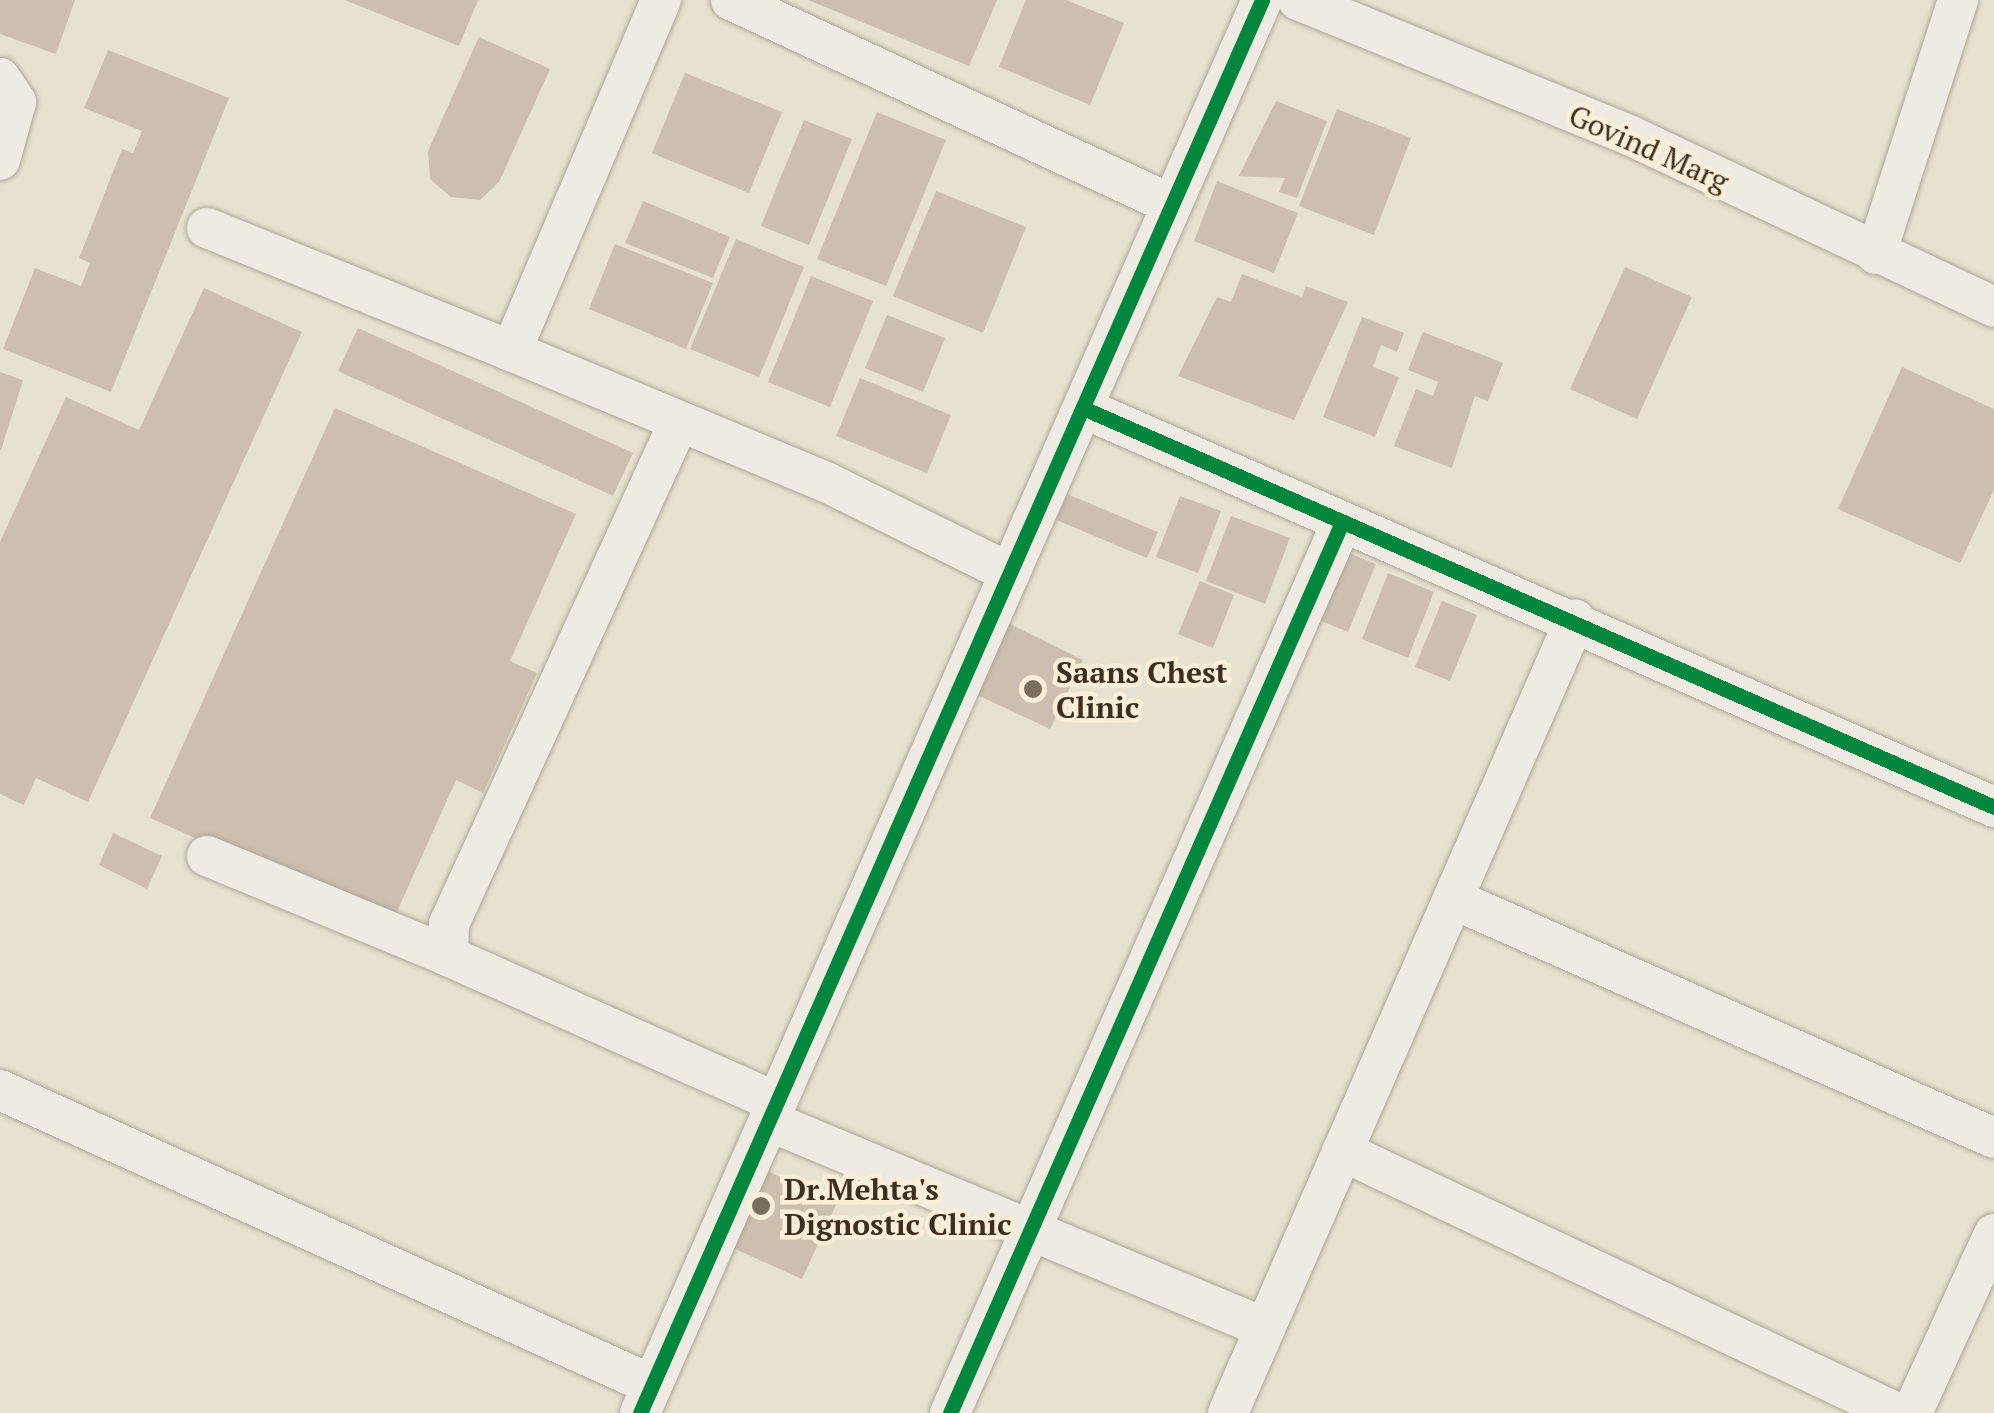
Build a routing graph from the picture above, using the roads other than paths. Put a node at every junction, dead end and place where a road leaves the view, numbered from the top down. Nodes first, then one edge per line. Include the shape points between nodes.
1 (662, 0) edge
2 (730, 0) edge
3 (1262, 0) edge
4 (1298, 0) edge
5 (1958, 0) edge
6 (0, 78) edge
7 (0, 160) edge
8 (1172, 205) junction
9 (207, 228) dead end
10 (1876, 254) junction
11 (1994, 308) edge
12 (511, 351) junction
13 (1083, 408) junction
14 (678, 424) junction
15 (1342, 522) junction
16 (1010, 573) junction
17 (1575, 620) junction
18 (1994, 807) edge
19 (207, 856) dead end
20 (1453, 900) junction
21 (448, 956) junction
22 (0, 1090) edge
23 (772, 1112) junction
24 (1994, 1138) edge
25 (1342, 1151) junction
26 (1030, 1230) junction
27 (1994, 1234) edge
28 (1265, 1328) junction
29 (646, 1399) edge
30 (950, 1413) edge
31 (1228, 1413) edge
32 (1897, 1413) edge
33 (1912, 1413) edge

1 - 12 street
2 - 8 street
3 - 8 street
4 - 10 street, Govind Marg via 1631,136
5 - 10 street
6 - 7 street via 16,102
8 - 13 street
9 - 12 street
10 - 11 street, Govind Marg
12 - 14 street
13 - 15 street
13 - 16 street
14 - 16 street via 828,484
14 - 21 street via 450,924
15 - 17 street
15 - 26 street
16 - 23 street
17 - 18 street
17 - 20 street
19 - 21 street
20 - 24 street
20 - 25 street
21 - 23 street
22 - 29 street
23 - 26 street
23 - 29 street
25 - 28 street
25 - 32 street
26 - 28 street
26 - 30 street
27 - 33 street
28 - 31 street

